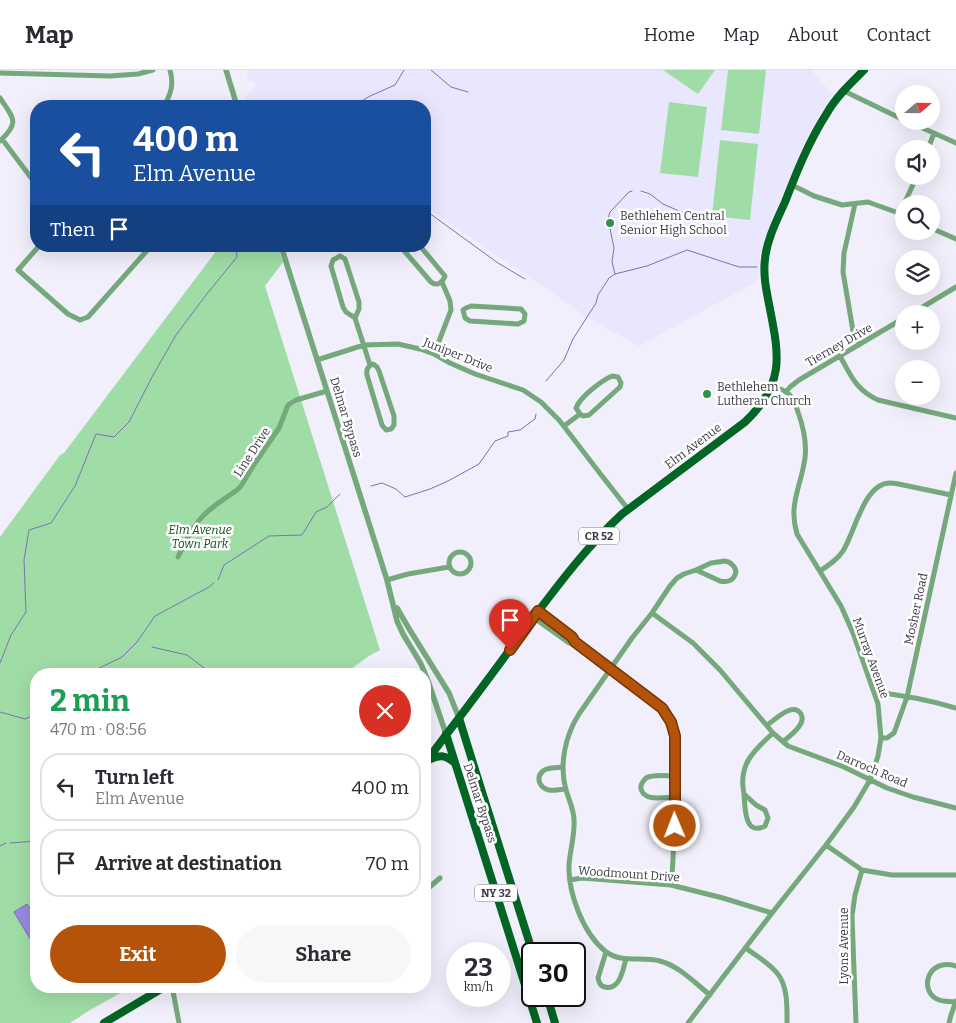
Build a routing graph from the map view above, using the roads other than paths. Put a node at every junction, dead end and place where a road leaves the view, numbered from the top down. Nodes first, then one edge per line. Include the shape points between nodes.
1 (153, 70) edge
2 (170, 70) edge
3 (226, 70) edge
4 (864, 70) edge
5 (0, 73) edge
6 (844, 91) junction
7 (0, 98) edge
8 (167, 100) edge
9 (235, 100) edge
10 (895, 115) edge
11 (927, 130) edge
12 (934, 133) junction
13 (1, 140) edge
14 (931, 140) edge
15 (956, 143) edge
16 (30, 176) edge
17 (792, 185) junction
18 (855, 204) junction
19 (895, 212) edge
20 (940, 232) edge
21 (956, 239) edge
22 (34, 252) edge
23 (146, 252) edge
24 (283, 252) edge
25 (405, 252) edge
26 (425, 252) edge
27 (442, 282) junction
28 (956, 287) edge
29 (927, 305) edge
30 (451, 310) junction
31 (463, 310) junction
32 (355, 318) junction
33 (895, 323) edge
34 (364, 345) junction
35 (859, 345) junction
36 (434, 354) junction
37 (840, 356) junction
38 (317, 360) junction
39 (370, 365) junction
40 (772, 387) junction
41 (327, 391) junction
42 (786, 392) junction
43 (580, 414) junction
44 (956, 418) edge
45 (564, 426) junction
46 (956, 474) edge
47 (951, 495) junction
48 (628, 509) junction
49 (178, 557) dead end
50 (449, 567) junction
51 (696, 570) junction
52 (820, 571) junction
53 (387, 580) junction
54 (391, 594) junction
55 (652, 613) junction
56 (536, 614) junction
57 (558, 627) junction
58 (554, 632) junction
59 (575, 642) junction
60 (422, 649) junction
61 (414, 652) junction
62 (422, 668) edge
63 (611, 669) junction
64 (431, 690) edge
65 (874, 692) junction
66 (907, 697) junction
67 (956, 708) edge
68 (460, 718) junction
69 (767, 725) junction
70 (773, 733) junction
71 (446, 734) junction
72 (881, 738) junction
73 (783, 742) junction
74 (431, 754) edge
75 (431, 759) edge
76 (455, 763) junction
77 (563, 767) junction
78 (674, 776) junction
79 (870, 780) junction
80 (566, 789) junction
81 (744, 794) junction
82 (674, 797) junction
83 (956, 808) edge
84 (826, 845) junction
85 (862, 870) junction
86 (956, 875) edge
87 (440, 878) dead end
88 (570, 880) junction
89 (671, 885) junction
90 (431, 886) edge
91 (772, 913) junction
92 (529, 942) edge
93 (746, 948) junction
94 (606, 952) junction
95 (626, 959) junction
96 (956, 966) edge
97 (154, 993) edge
98 (173, 993) edge
99 (710, 995) junction
100 (956, 1001) edge
101 (550, 1007) edge
102 (104, 1023) edge
103 (179, 1023) edge
104 (538, 1023) edge
105 (555, 1023) edge
106 (688, 1023) edge
107 (787, 1023) edge
108 (856, 1023) edge
109 (950, 1023) edge

1 - 5 street via 110,76
2 - 8 street via 172,86
3 - 9 street
4 - 6 main road, Elm Avenue / CR 52
6 - 10 street
6 - 17 main road, Elm Avenue / CR 52 via 815,132
7 - 13 street via 14,120
11 - 12 street
12 - 14 street
12 - 15 street
13 - 16 street
17 - 18 street via 833,202
17 - 40 main road, Elm Avenue / CR 52 via 772,232 765,260 766,290 777,349
18 - 19 street via 868,202
18 - 35 street via 843,267 853,331
20 - 21 street
22 - 23 street via 18,270 68,314 83,320
24 - 38 street, Delmar Bypass
25 - 27 street via 432,284
26 - 27 street via 443,273
27 - 30 street
28 - 29 street
30 - 31 street
30 - 36 street
31 - 31 street via 465,318 470,321 518,324 525,317 523,311 516,309 471,306
32 - 32 street via 359,302 345,259 340,256 333,260 331,266 343,307
32 - 34 street
33 - 35 street, Tierney Drive
34 - 36 street, Juniper Drive via 398,344
34 - 38 street, Juniper Drive
34 - 39 street
35 - 37 street, Tierney Drive
36 - 45 street, Juniper Drive via 475,374 523,390 541,402
37 - 42 street, Tierney Drive via 799,380
37 - 44 street via 868,396
38 - 41 street, Delmar Bypass
39 - 39 street via 366,371 382,425 386,430 391,429 394,416 378,367
40 - 42 street
40 - 48 main road, Elm Avenue / CR 52 via 745,422
41 - 49 street, Line Drive via 288,405 279,428 241,486 205,513
41 - 53 street, Delmar Bypass
42 - 52 street, Murray Avenue via 797,408 805,448 794,522 800,540
43 - 43 street via 576,408 582,400 606,379 618,377 621,383 616,391 589,415
43 - 45 street
45 - 48 street, Juniper Drive
46 - 47 street, Mosher Road
47 - 52 street via 889,483 880,485 866,501 844,550
47 - 66 street, Mosher Road
48 - 56 main road, Elm Avenue / CR 52 via 582,555
50 - 50 street via 461,574 470,568 471,561 464,552 456,552 449,559
50 - 53 street
51 - 51 street via 724,582 734,578 736,571 733,564 725,561
51 - 55 street via 677,578
52 - 65 street, Murray Avenue via 841,606
53 - 54 street, Delmar Bypass
54 - 60 street, Delmar Bypass
54 - 61 street, Delmar Bypass via 397,621
55 - 63 street
55 - 69 street, Darroch Road via 693,643
56 - 57 street
56 - 58 street
56 - 68 main road, Elm Avenue / CR 52
57 - 58 street
57 - 59 street
58 - 59 street via 569,643
59 - 63 street
60 - 61 street
60 - 68 street, Delmar Bypass via 449,692
61 - 62 street, Delmar Bypass
63 - 77 street via 574,722
63 - 78 street via 654,701 671,722 675,736
64 - 71 street, Delmar Bypass
65 - 66 street
65 - 72 street, Murray Avenue
66 - 67 street
66 - 72 street, Mosher Road via 894,733
68 - 71 main road, Elm Avenue
68 - 92 main road, Delmar Bypass / NY 32
69 - 70 street, Darroch Road
69 - 73 street via 787,711 800,713 800,725
70 - 73 street, Darroch Road
70 - 81 street via 748,761 742,777
71 - 74 main road, Elm Avenue
71 - 76 main road, Delmar Bypass
72 - 79 street, Murray Avenue
73 - 79 street, Darroch Road
75 - 76 main road via 447,757
76 - 104 main road, Delmar Bypass / NY 32
77 - 80 street
77 - 80 street via 544,770 538,780 549,790
78 - 82 street
78 - 82 street via 646,778 641,787 647,796
79 - 83 street, Darroch Road via 913,797
79 - 84 street, Murray Avenue
80 - 88 street via 574,820
81 - 81 street via 749,823 757,828 765,826 768,818 765,810
82 - 89 street
84 - 85 street
84 - 91 street, Murray Avenue
85 - 86 street via 892,875
85 - 108 street, Lyons Avenue via 852,916
87 - 90 street
88 - 89 street, Woodmount Drive via 582,878
88 - 94 street via 586,929
89 - 91 street, Woodmount Drive
91 - 93 street, Murray Avenue
93 - 99 street, Murray Avenue
93 - 107 street via 779,976 786,996
94 - 95 street
94 - 95 street via 598,978 604,987 616,984
95 - 99 street via 657,960 669,964
96 - 100 street via 944,964 932,970 927,982 933,996
97 - 102 main road
98 - 103 street
99 - 106 street, Murray Avenue
100 - 109 street
101 - 105 main road

